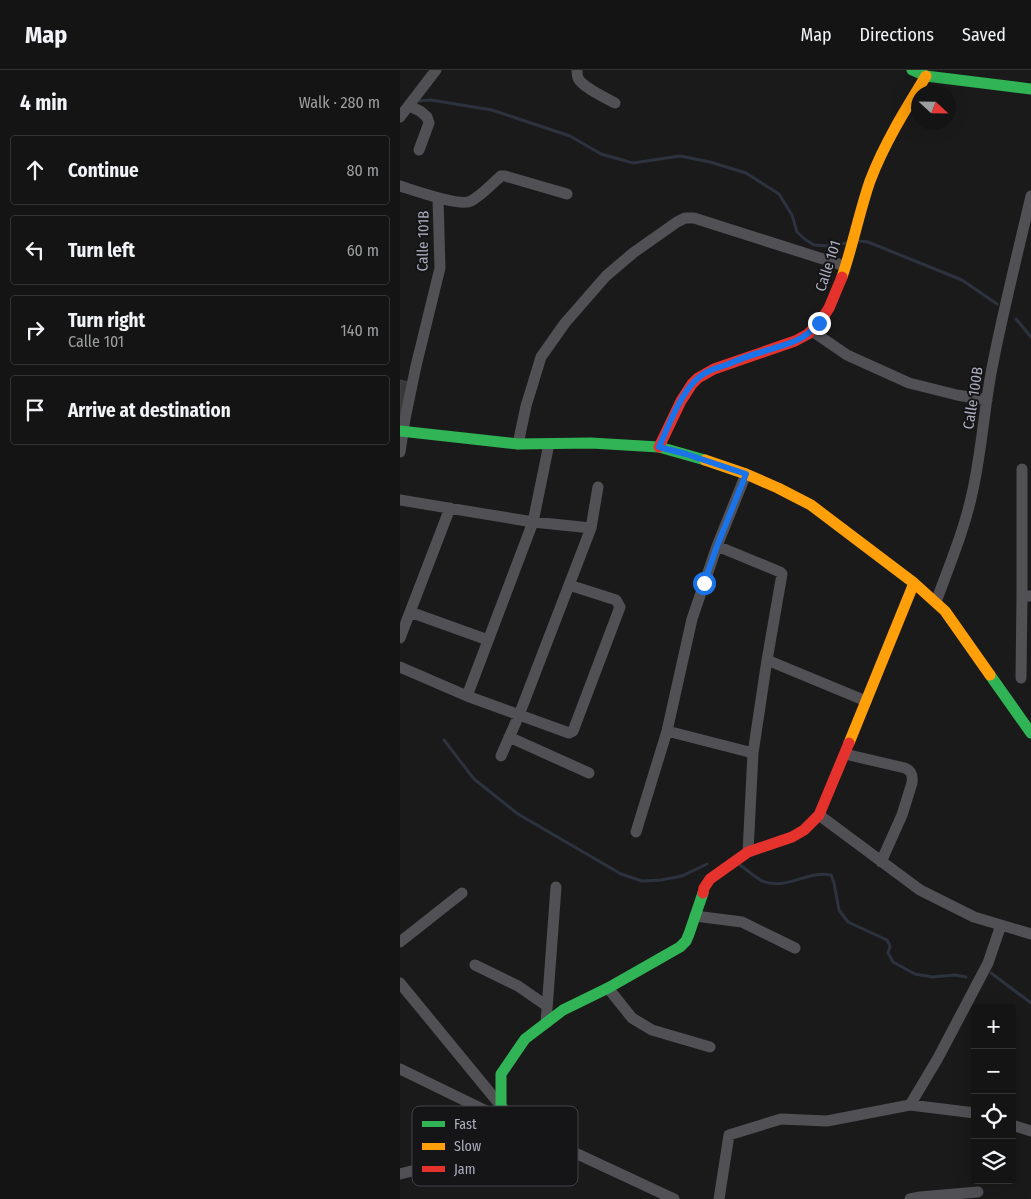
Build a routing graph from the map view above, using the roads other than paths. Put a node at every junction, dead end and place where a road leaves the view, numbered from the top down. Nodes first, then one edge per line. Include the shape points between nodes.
1 (436, 70) edge
2 (577, 70) edge
3 (912, 70) edge
4 (926, 76) junction
5 (1031, 89) edge
6 (615, 103) dead end
7 (410, 104) junction
8 (400, 117) edge
9 (419, 150) dead end
10 (400, 186) edge
11 (567, 194) dead end
12 (1031, 196) edge
13 (438, 198) junction
14 (845, 266) junction
15 (812, 331) junction
16 (987, 400) junction
17 (402, 431) edge
18 (518, 444) junction
19 (548, 444) junction
20 (659, 447) junction
21 (400, 452) edge
22 (1022, 469) dead end
23 (746, 474) junction
24 (598, 487) dead end
25 (400, 500) edge
26 (450, 508) junction
27 (533, 522) junction
28 (591, 528) junction
29 (717, 546) junction
30 (914, 583) junction
31 (569, 585) junction
32 (1027, 596) edge
33 (936, 602) junction
34 (410, 612) junction
35 (400, 638) edge
36 (488, 640) junction
37 (767, 660) junction
38 (400, 668) edge
39 (1021, 678) dead end
40 (467, 696) junction
41 (866, 701) junction
42 (519, 715) junction
43 (667, 731) junction
44 (1031, 733) edge
45 (509, 738) junction
46 (753, 752) junction
47 (845, 754) junction
48 (501, 756) dead end
49 (589, 772) dead end
50 (819, 815) junction
51 (636, 832) dead end
52 (748, 852) junction
53 (881, 862) junction
54 (556, 888) dead end
55 (462, 893) dead end
56 (695, 916) junction
57 (1001, 925) junction
58 (1031, 934) edge
59 (400, 942) edge
60 (795, 948) dead end
61 (475, 965) dead end
62 (400, 983) edge
63 (608, 988) junction
64 (547, 1006) junction
65 (546, 1023) junction
66 (710, 1047) dead end
67 (400, 1068) edge
68 (910, 1105) junction
69 (488, 1106) edge
70 (494, 1106) edge
71 (497, 1106) edge
72 (971, 1113) edge
73 (1016, 1126) edge
74 (1031, 1131) edge
75 (578, 1154) edge
76 (978, 1192) dead end
77 (674, 1199) edge
78 (719, 1199) edge
79 (910, 1199) edge

1 - 7 street
2 - 6 street via 578,80
3 - 4 street
4 - 5 street
4 - 14 street, Calle 101 via 875,170
7 - 8 street
7 - 9 street via 428,117 429,123
10 - 13 street
11 - 13 street via 503,176 469,202
12 - 16 street, Calle 100B
13 - 17 street, Calle 101B via 440,268
14 - 15 street, Calle 101 via 829,308
14 - 18 street via 694,218 677,222 606,276 565,323 541,357
15 - 16 street via 846,355 909,382 957,396
15 - 20 street, Calle 101 via 792,343 708,371 698,378 681,401
16 - 33 street, Calle 100B via 972,496
17 - 18 street
17 - 21 street, Calle 101B
18 - 19 street
19 - 20 street
19 - 27 street
20 - 23 street
22 - 32 street
23 - 29 street
23 - 30 street via 810,505
24 - 28 street
25 - 26 street
26 - 27 street
26 - 34 street
27 - 28 street
27 - 36 street
28 - 31 street
29 - 37 street via 782,574
29 - 43 street via 692,619
30 - 33 street
30 - 41 street
31 - 42 street
31 - 42 street via 616,600 620,607 573,731 569,733
32 - 39 street
33 - 44 street
34 - 35 street
34 - 36 street
36 - 40 street
37 - 41 street
37 - 46 street
38 - 40 street
40 - 42 street
41 - 47 street
42 - 45 street
43 - 46 street
43 - 51 street
45 - 48 street
45 - 49 street
46 - 52 street
47 - 50 street
47 - 53 street via 910,770 912,783 902,815
50 - 52 street via 792,837
50 - 53 street
52 - 56 street via 710,879
53 - 57 street via 920,890 974,917
54 - 64 street
55 - 59 street
56 - 60 street via 742,922
56 - 63 street via 686,941 680,947
57 - 58 street
57 - 68 street via 988,963
61 - 64 street via 518,986
62 - 70 street
63 - 65 street via 562,1010
63 - 66 street via 632,1018 645,1026
64 - 65 street
65 - 71 street via 525,1039 501,1074
67 - 69 street
68 - 72 street
68 - 78 street via 826,1121 781,1119 729,1135
73 - 74 street
75 - 77 street
76 - 79 street

